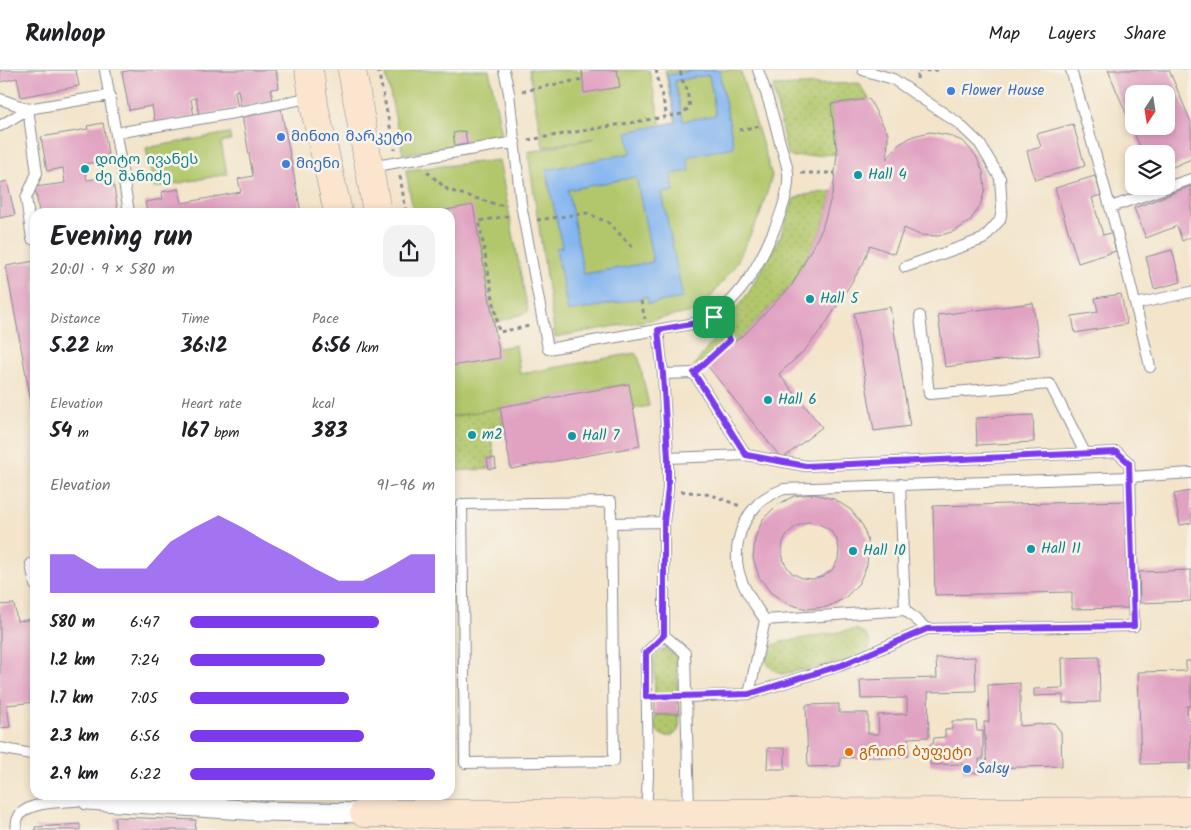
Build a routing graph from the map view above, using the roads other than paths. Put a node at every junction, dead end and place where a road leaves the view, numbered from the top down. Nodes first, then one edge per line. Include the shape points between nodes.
1 (105, 70) edge
2 (309, 70) edge
3 (352, 70) edge
4 (504, 70) edge
5 (758, 70) edge
6 (863, 70) edge
7 (1071, 70) edge
8 (110, 96) junction
9 (313, 96) junction
10 (0, 99) edge
11 (28, 109) junction
12 (0, 126) edge
13 (116, 133) junction
14 (515, 142) junction
15 (369, 167) junction
16 (1191, 179) edge
17 (1111, 207) junction
18 (127, 208) edge
19 (337, 208) edge
20 (376, 208) edge
21 (30, 225) edge
22 (905, 267) dead end
23 (1191, 292) edge
24 (1136, 304) junction
25 (920, 316) dead end
26 (658, 330) junction
27 (1150, 367) dead end
28 (663, 374) junction
29 (1085, 453) junction
30 (746, 455) junction
31 (668, 458) junction
32 (1191, 473) edge
33 (1130, 477) junction
34 (900, 484) junction
35 (664, 522) junction
36 (611, 523) junction
37 (905, 610) junction
38 (765, 620) junction
39 (927, 629) junction
40 (664, 635) junction
41 (749, 694) junction
42 (686, 697) junction
43 (0, 748) edge
44 (30, 754) edge
45 (70, 800) edge
46 (148, 800) edge
47 (210, 802) edge
48 (646, 812) junction
49 (689, 812) junction
50 (1191, 812) edge
51 (364, 813) edge
52 (409, 813) edge
53 (16, 830) edge

1 - 8 lane
2 - 9 street
3 - 15 street
4 - 14 lane
5 - 26 lane via 788,174 777,224 742,288 714,317
6 - 22 lane via 893,79 958,123 980,144 1000,178 1000,220 983,239
7 - 17 lane
8 - 11 lane
8 - 13 lane
9 - 13 lane
9 - 19 street
10 - 11 lane
11 - 12 lane
11 - 21 lane via 37,173 26,198
13 - 18 lane
14 - 15 lane
14 - 26 lane via 521,209 548,349
15 - 20 street
16 - 17 lane
17 - 24 lane
23 - 24 lane
24 - 27 lane
25 - 29 lane via 929,394 1050,384
26 - 28 lane
28 - 30 lane via 694,373
28 - 31 lane
29 - 30 lane via 806,466
29 - 33 lane via 1117,452 1129,463
30 - 31 lane
31 - 35 lane
32 - 33 lane
33 - 34 lane
33 - 39 lane via 1134,626
34 - 37 lane
34 - 38 lane via 784,490 758,503 738,539 737,563 743,584
35 - 36 lane
35 - 40 lane
36 - 36 lane via 611,502 462,504 465,763 614,762
37 - 38 lane
37 - 39 lane
38 - 41 lane
39 - 41 lane via 842,665
40 - 42 lane via 685,653
40 - 48 lane via 646,653
41 - 42 lane
42 - 49 lane
43 - 44 lane
45 - 53 lane via 33,805 18,818
46 - 47 street
47 - 51 street
48 - 49 street
48 - 52 street
49 - 50 street via 909,817
51 - 52 street

